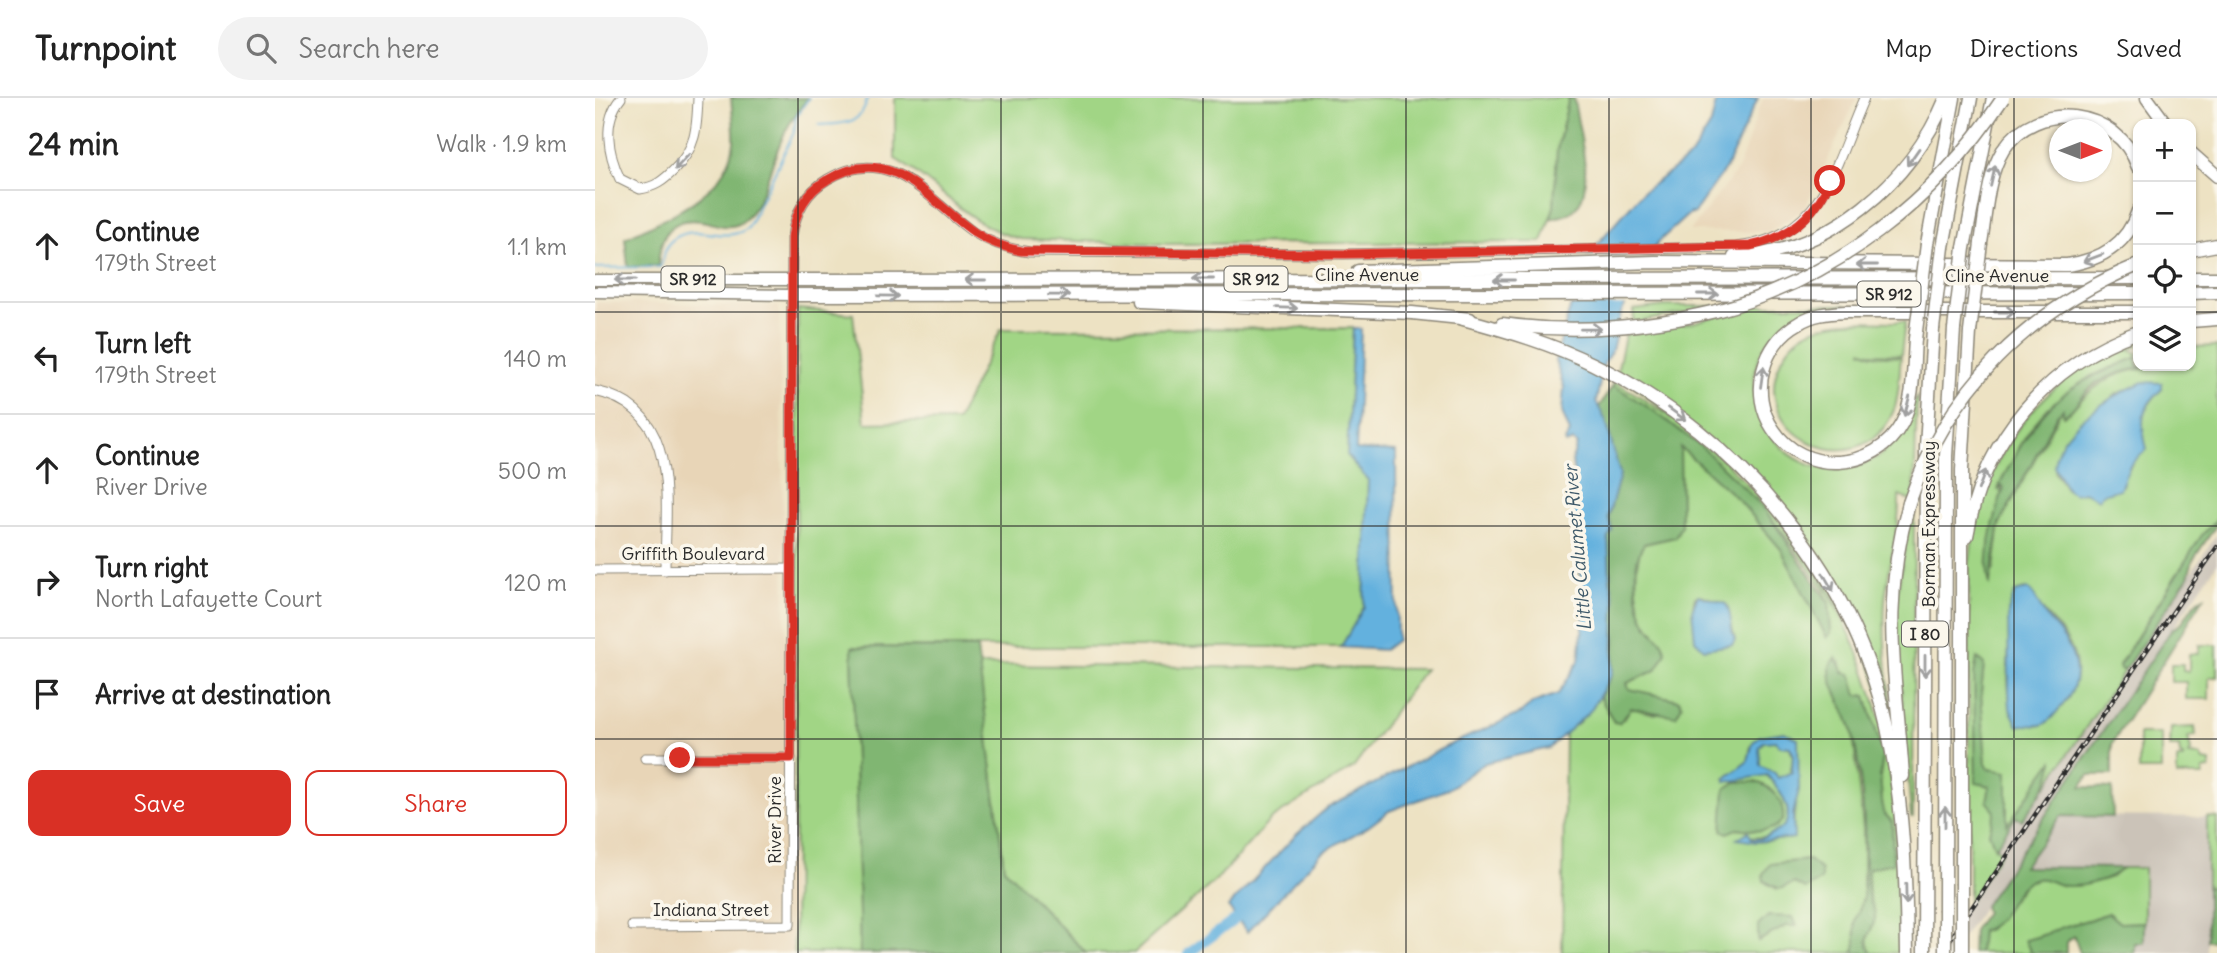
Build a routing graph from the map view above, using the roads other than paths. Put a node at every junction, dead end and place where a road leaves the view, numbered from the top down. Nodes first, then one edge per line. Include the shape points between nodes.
1 (621, 98) edge
2 (698, 98) edge
3 (1864, 98) edge
4 (1946, 98) edge
5 (1954, 98) edge
6 (1971, 98) edge
7 (1993, 98) edge
8 (2003, 98) edge
9 (2147, 98) edge
10 (2162, 119) edge
11 (2196, 157) edge
12 (2133, 158) edge
13 (2217, 176) edge
14 (2133, 222) edge
15 (2217, 245) edge
16 (2196, 249) edge
17 (1679, 262) junction
18 (2133, 267) edge
19 (2133, 278) edge
20 (2196, 278) edge
21 (2217, 278) edge
22 (1274, 279) junction
23 (595, 280) edge
24 (792, 280) junction
25 (595, 292) edge
26 (2217, 292) edge
27 (2133, 293) edge
28 (2196, 293) edge
29 (792, 295) junction
30 (1097, 295) junction
31 (1918, 312) edge
32 (1918, 312) edge
33 (1918, 312) edge
34 (1918, 312) edge
35 (2133, 312) edge
36 (2196, 312) edge
37 (2217, 312) edge
38 (2217, 318) edge
39 (1463, 319) junction
40 (2196, 320) edge
41 (2133, 334) edge
42 (595, 391) edge
43 (791, 569) junction
44 (595, 570) edge
45 (665, 570) junction
46 (1962, 595) junction
47 (645, 758) dead end
48 (791, 758) junction
49 (1905, 868) junction
50 (790, 925) joint
51 (632, 926) dead end
52 (1924, 947) edge
53 (1907, 953) edge
54 (1945, 953) edge
55 (1962, 953) edge

2 -> 1 street via 697,133 688,156 662,181 640,189 620,179 608,133
3 - 24 street, River Drive via 1825,193 1811,213 1793,228 1750,246 1345,254 1022,251 975,233 904,177 867,168 831,177 805,200 792,232
4 -> 17 highway via 1906,167 1849,217 1801,243 1771,252
5 -> 31 highway, bridge
6 -> 52 highway, Borman Expressway / I 80, bridge via 1943,247 1926,447
54 -> 7 highway, Borman Expressway / I 80, bridge via 1947,456 1954,329 1964,248
39 -> 8 highway, bridge via 1545,328 1637,326 1716,311 1800,280 1882,230 1949,169
9 - 10 highway
11 - 13 highway
46 -> 12 highway, bridge via 1963,410 1981,243 1997,162 2010,140 2033,122 2060,115 2092,119 2122,138
14 -> 17 highway via 2115,248 2067,265
15 - 16 highway
17 - 22 highway via 1354,272
18 - 49 highway, bridge via 2064,301 2010,344 1954,411 1909,503 1891,604
19 -> 22 highway, Cline Avenue / SR 912
20 - 21 highway
22 -> 24 highway, Cline Avenue / SR 912
24 -> 23 main road, Cline Avenue / SR 912
24 - 29 street, River Drive
25 - 29 main road, Cline Avenue / SR 912
26 - 28 highway
30 -> 27 highway, Cline Avenue / SR 912
29 -> 30 highway, Cline Avenue / SR 912
29 - 43 street, River Drive
30 -> 39 highway via 1135,302
32 -> 33 highway, bridge via 1906,412 1880,448 1846,462 1820,461 1796,452 1773,430 1762,401 1764,366 1786,331 1811,317 1845,312
34 -> 35 highway, bridge
36 - 37 highway
38 - 40 highway
39 -> 49 highway via 1542,343 1619,378 1679,415 1732,459 1788,521 1830,585 1866,659 1896,776
46 -> 41 highway via 1977,493 1999,444 2050,383 2085,356
42 - 45 street via 633,409 652,429 660,446 665,466
43 - 45 street, Griffith Boulevard
43 - 48 street, River Drive
44 - 45 street, Griffith Boulevard
46 - 55 highway, bridge
47 - 48 street
48 - 50 street, River Drive
49 -> 53 highway
50 - 51 street, Indiana Street

